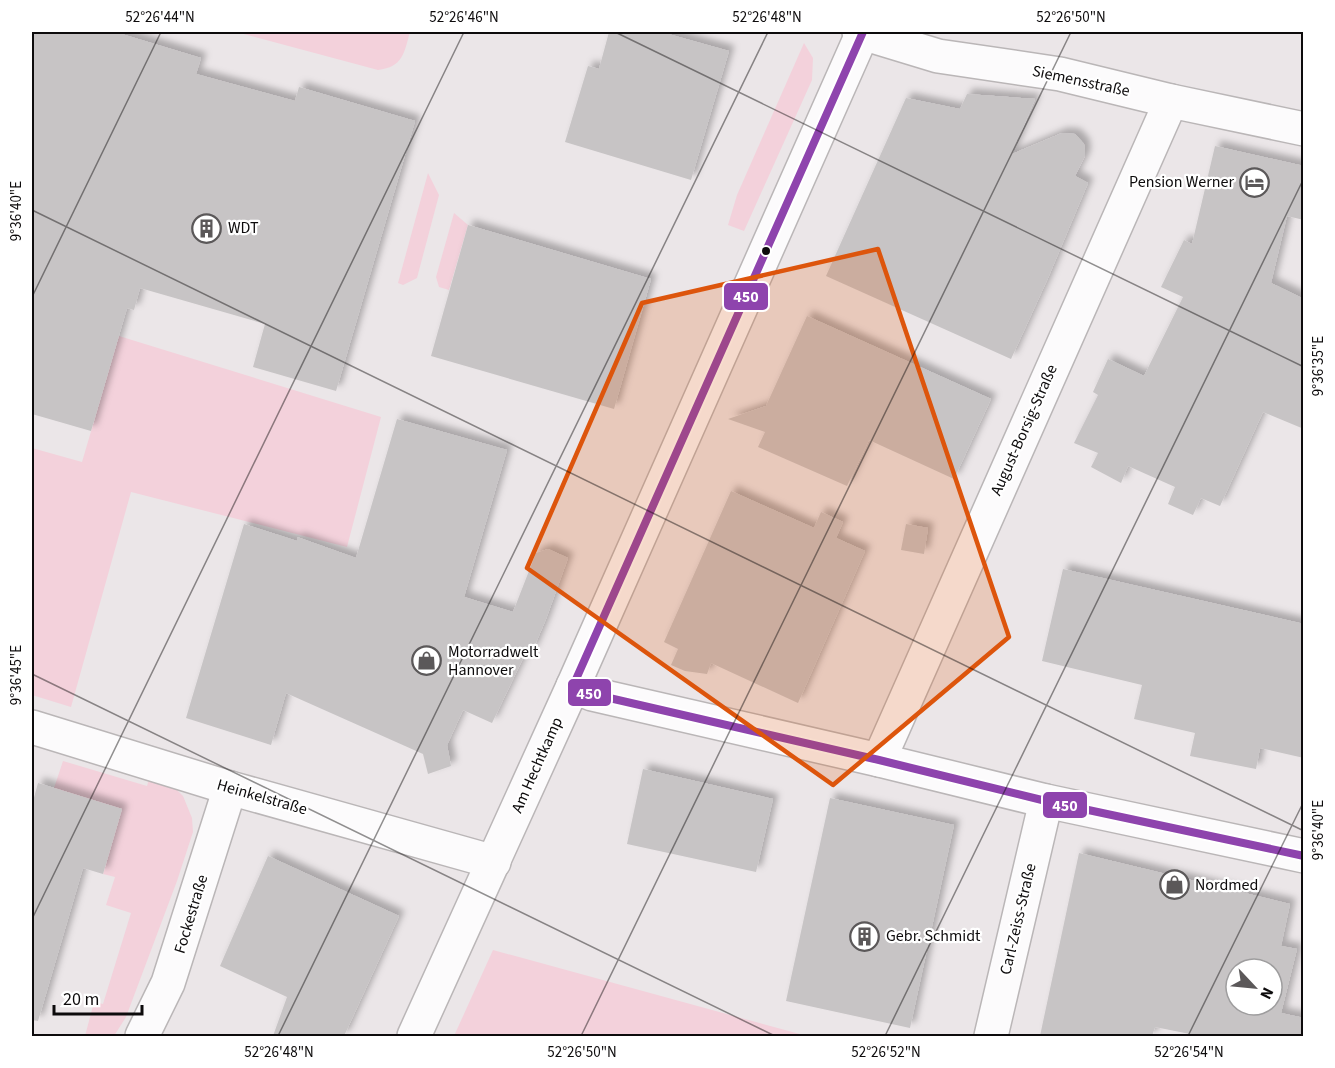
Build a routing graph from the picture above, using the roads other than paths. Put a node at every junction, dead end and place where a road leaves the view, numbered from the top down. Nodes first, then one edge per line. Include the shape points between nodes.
1 (861, 32) edge
2 (1171, 101) junction
3 (1304, 129) edge
4 (573, 686) junction
5 (32, 727) edge
6 (879, 760) junction
7 (230, 788) junction
8 (1046, 801) junction
9 (1304, 856) edge
10 (494, 862) junction
11 (142, 1036) edge
12 (414, 1036) edge
13 (991, 1036) edge

1 - 2 street, Siemensstraße via 938,56 1060,74
1 - 4 street, Am Hechtkamp
2 - 3 street, Siemensstraße
2 - 6 street, August-Borsig-Straße
4 - 6 street via 592,694
4 - 10 street, Am Hechtkamp
5 - 7 street, Heinkelstraße
6 - 8 street
7 - 10 street, Heinkelstraße
7 - 11 street, Fockestraße via 168,983
8 - 9 street
8 - 13 street, Carl-Zeiss-Straße
10 - 12 street, Am Hechtkamp

